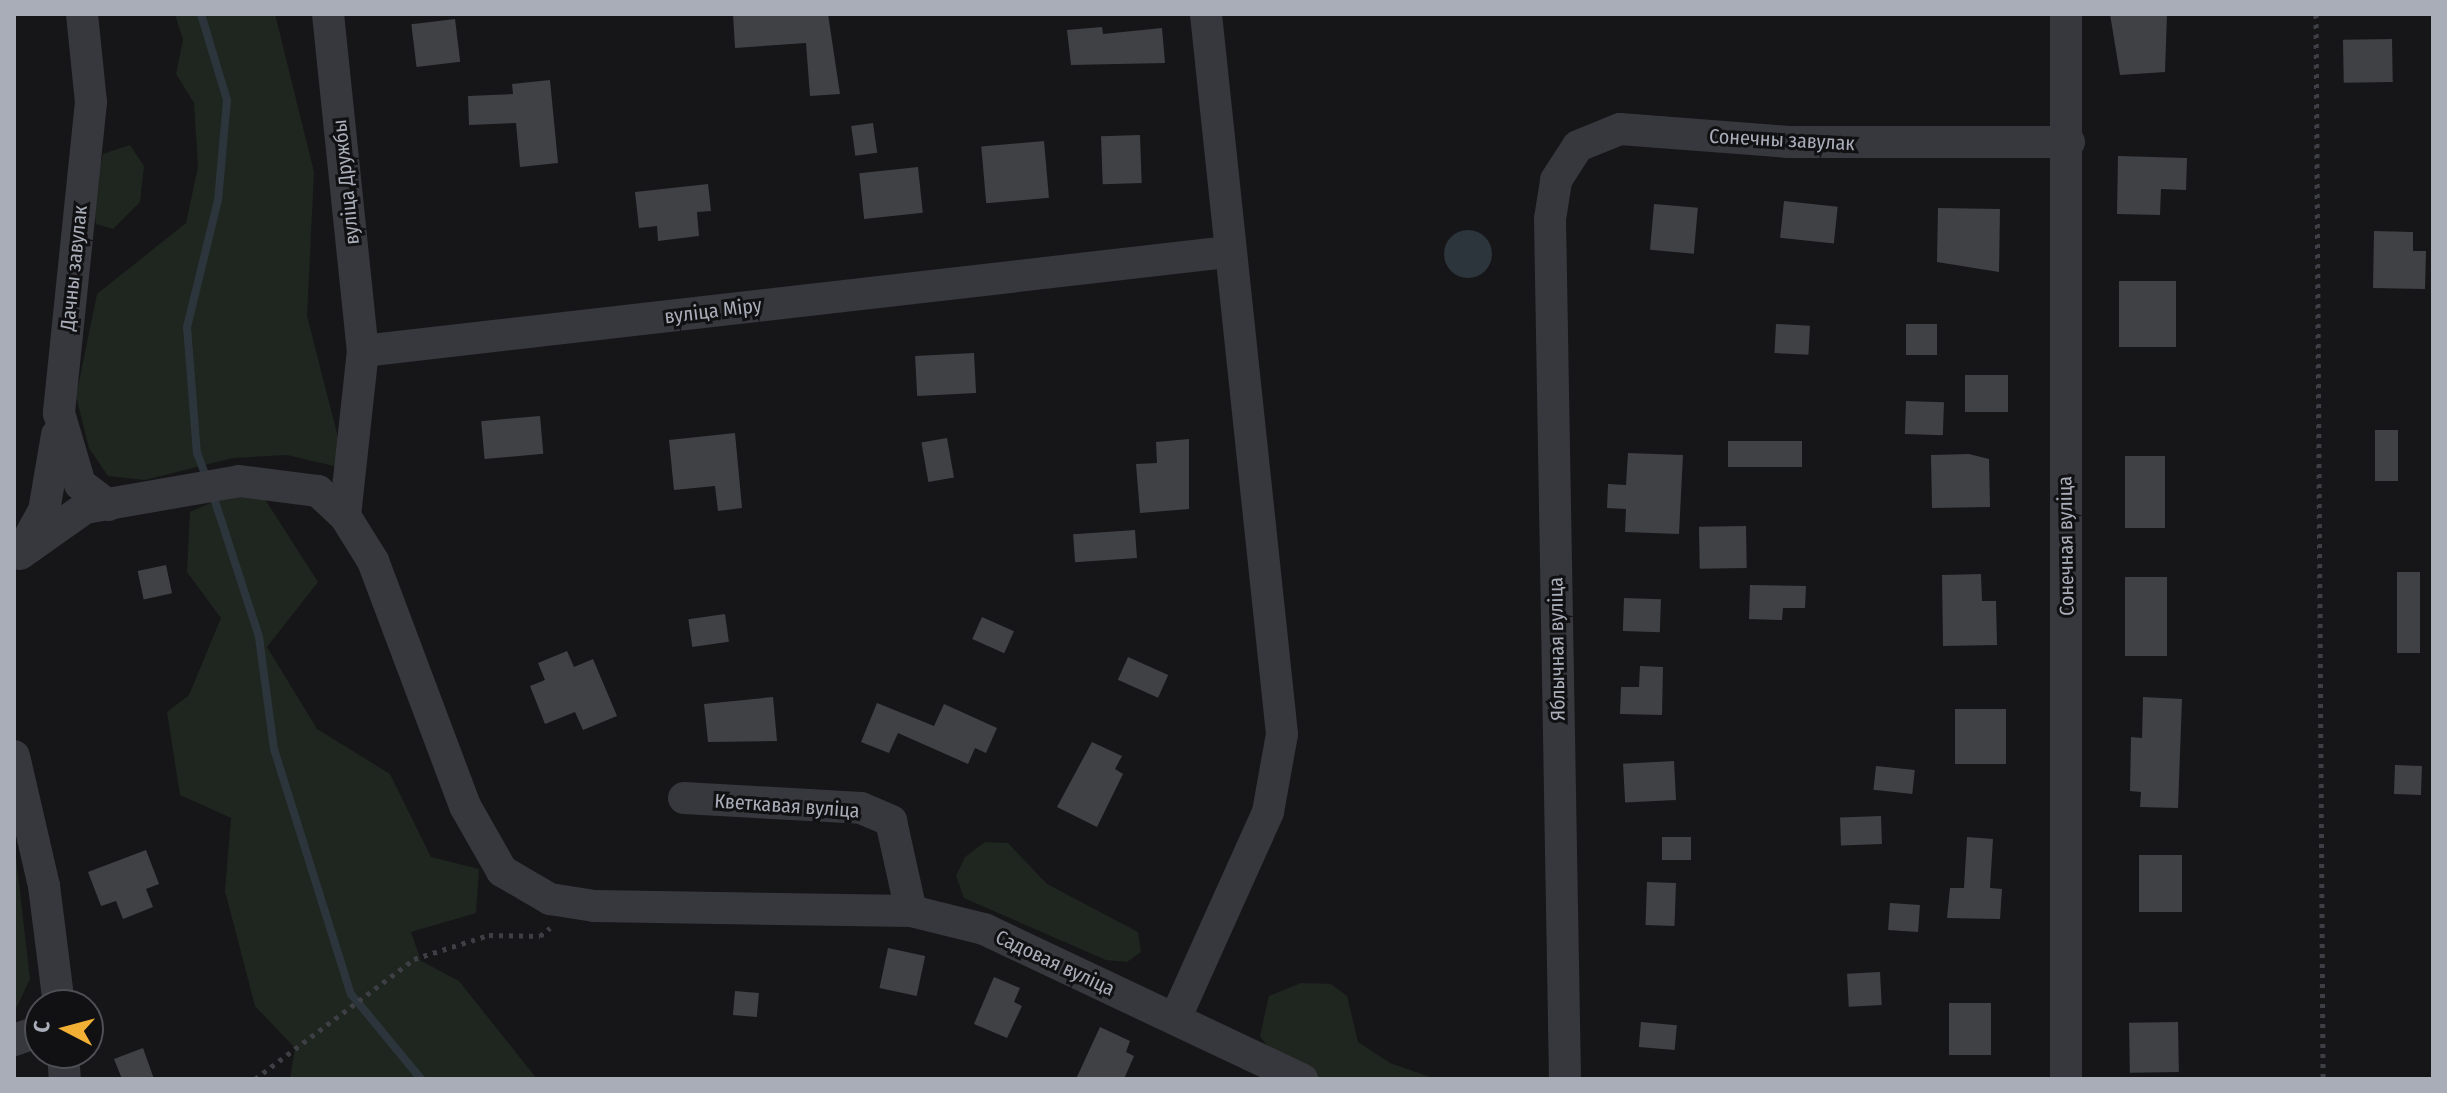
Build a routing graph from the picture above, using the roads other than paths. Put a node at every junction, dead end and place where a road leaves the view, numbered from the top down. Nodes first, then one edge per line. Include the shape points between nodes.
1 (82, 14) edge
2 (328, 14) edge
3 (1206, 14) edge
4 (2066, 14) edge
5 (2069, 142) junction
6 (1550, 219) joint
7 (1228, 252) junction
8 (363, 351) junction
9 (59, 413) junction
10 (108, 505) junction
11 (345, 516) junction
12 (17, 561) edge
13 (14, 756) edge
14 (684, 798) dead end
15 (911, 911) junction
16 (57, 989) edge
17 (1175, 1019) junction
18 (1302, 1079) edge
19 (1565, 1079) edge
20 (2066, 1079) edge

1 - 9 street, Дачны завулак via 91,102
2 - 8 street, вуліца Дружбы
3 - 7 street
4 - 5 street, Сонечная вуліца
5 - 6 street, Сонечны завулак via 1788,142 1620,129 1578,146 1556,180
5 - 20 street, Сонечная вуліца
6 - 19 street, Яблычная вуліца
7 - 8 street, вуліца Міру
7 - 17 street via 1282,734 1268,812
8 - 11 street
9 - 10 street, Дачны завулак via 80,484
9 - 12 street via 44,511
10 - 11 street, Садовая вуліца via 239,481 318,491
10 - 12 street, Садовая вуліца via 74,514
11 - 15 street, Садовая вуліца via 373,561 465,806 502,871 550,899 577,903
13 - 16 street via 44,886
14 - 15 street, Кветкавая вуліца via 861,808 891,821
15 - 17 street, Садовая вуліца via 984,929
17 - 18 street, Садовая вуліца

